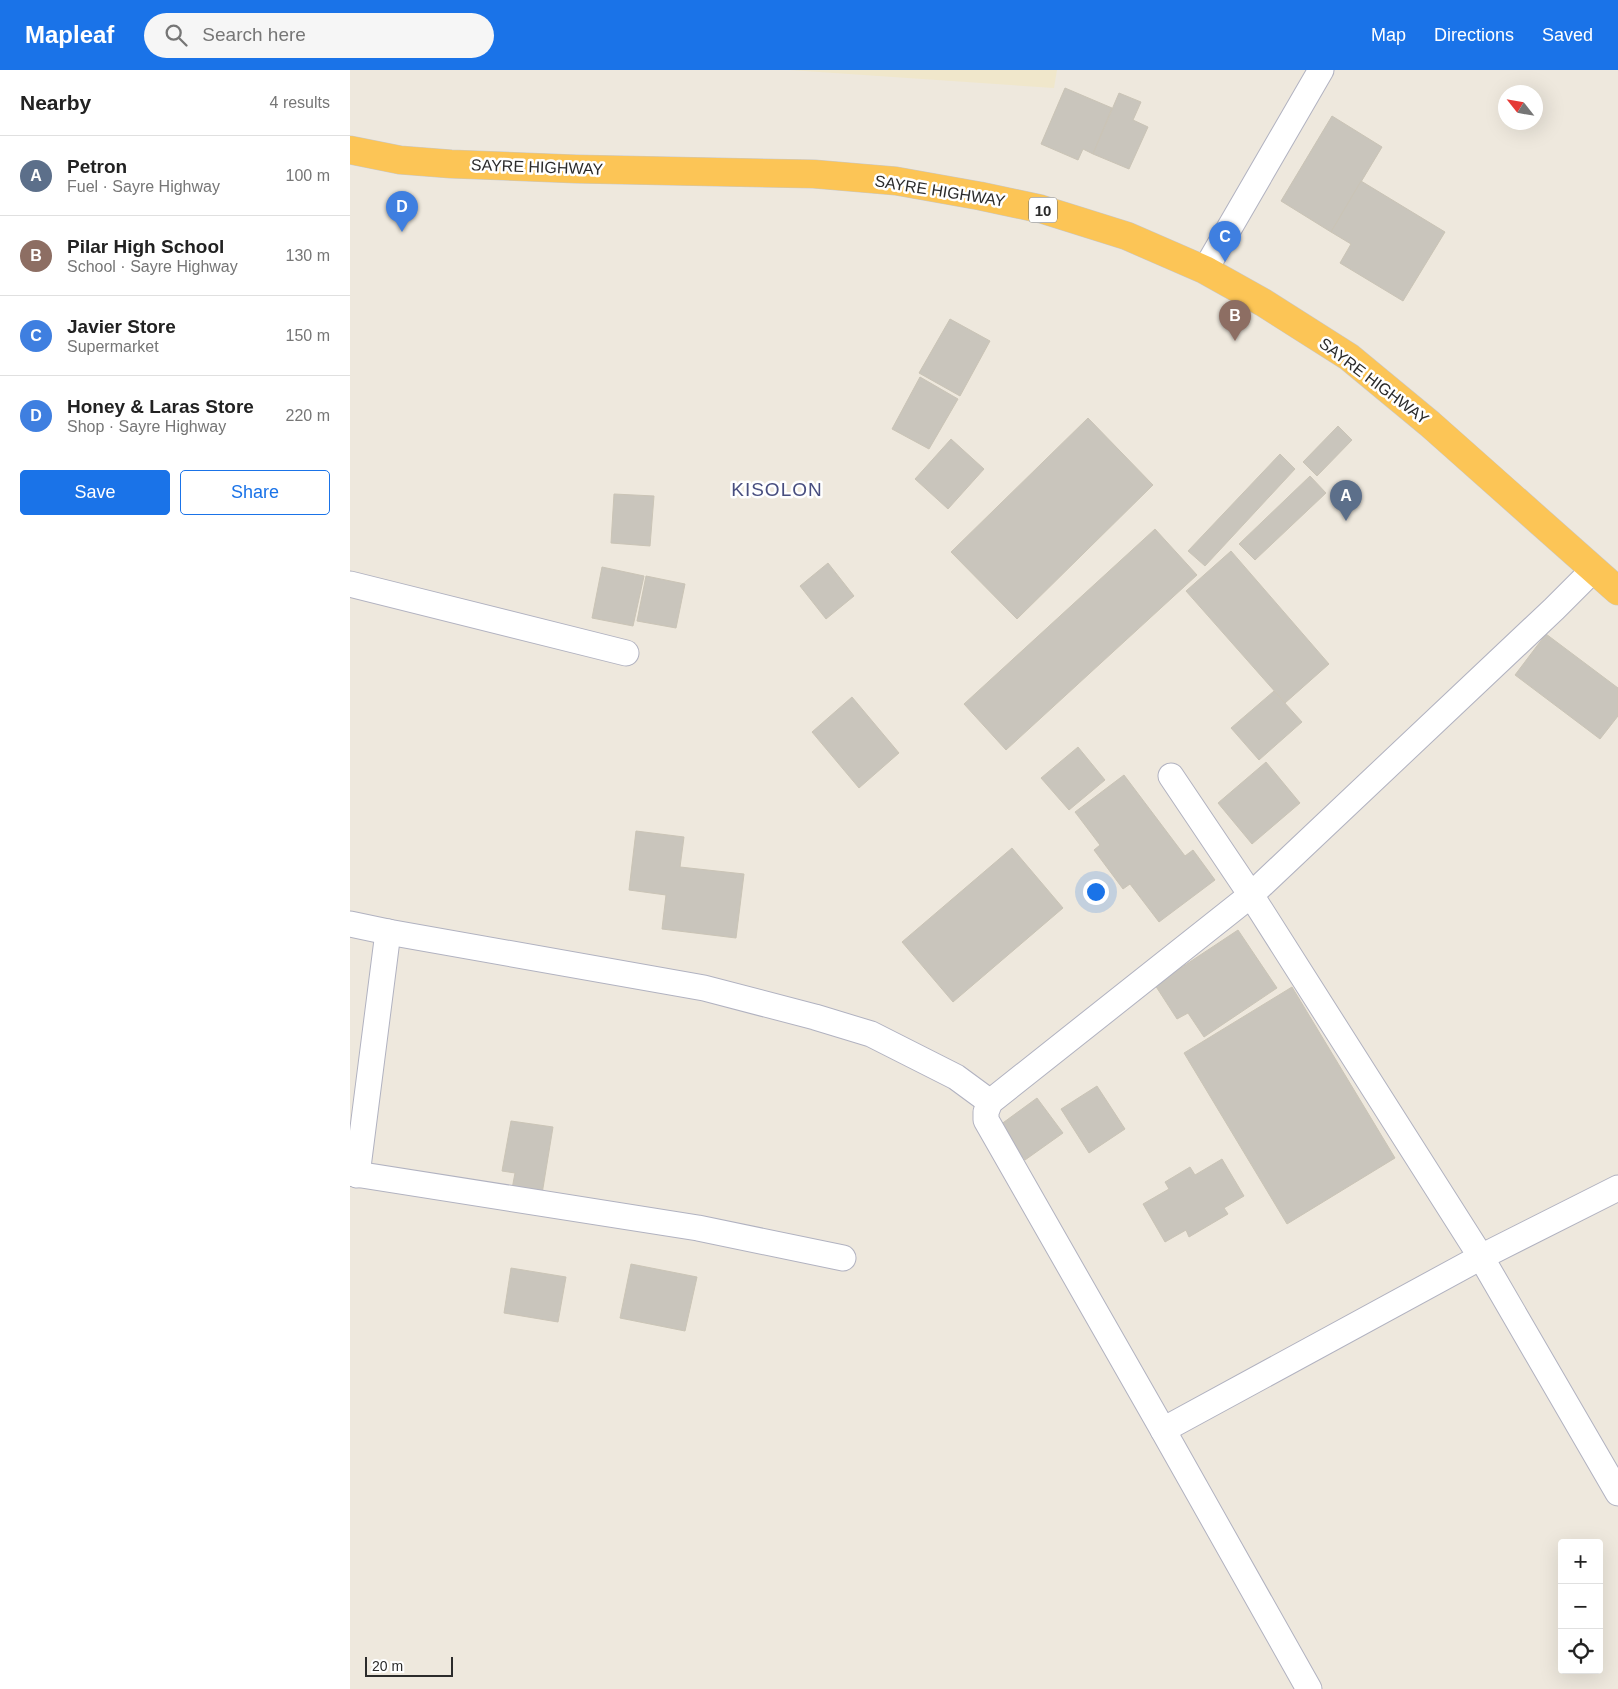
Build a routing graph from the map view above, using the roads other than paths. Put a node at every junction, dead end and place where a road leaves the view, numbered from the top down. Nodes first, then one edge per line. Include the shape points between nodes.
1 (1321, 70) edge
2 (350, 150) edge
3 (1205, 270) junction
4 (1594, 569) junction
5 (350, 584) edge
6 (1618, 591) edge
7 (626, 653) dead end
8 (1171, 776) dead end
9 (1251, 896) junction
10 (350, 924) edge
11 (388, 932) junction
12 (990, 1102) junction
13 (354, 1174) edge
14 (1618, 1188) edge
15 (1481, 1257) junction
16 (843, 1258) dead end
17 (1163, 1430) junction
18 (1618, 1493) edge
19 (1309, 1689) edge

1 - 3 street
2 - 3 highway, SAYRE HIGHWAY / 10 via 400,160 451,164 814,174 896,181 1041,209 1127,236
3 - 4 highway, SAYRE HIGHWAY / 10 via 1349,357
4 - 6 highway, SAYRE HIGHWAY / 10
4 - 9 street
5 - 7 street
8 - 9 street
9 - 12 street
9 - 15 street
10 - 11 street
11 - 12 street via 704,988 815,1017 871,1034 956,1077
11 - 13 street
12 - 17 street via 986,1120
13 - 16 street via 698,1228
14 - 15 street
15 - 17 street
15 - 18 street
17 - 19 street

